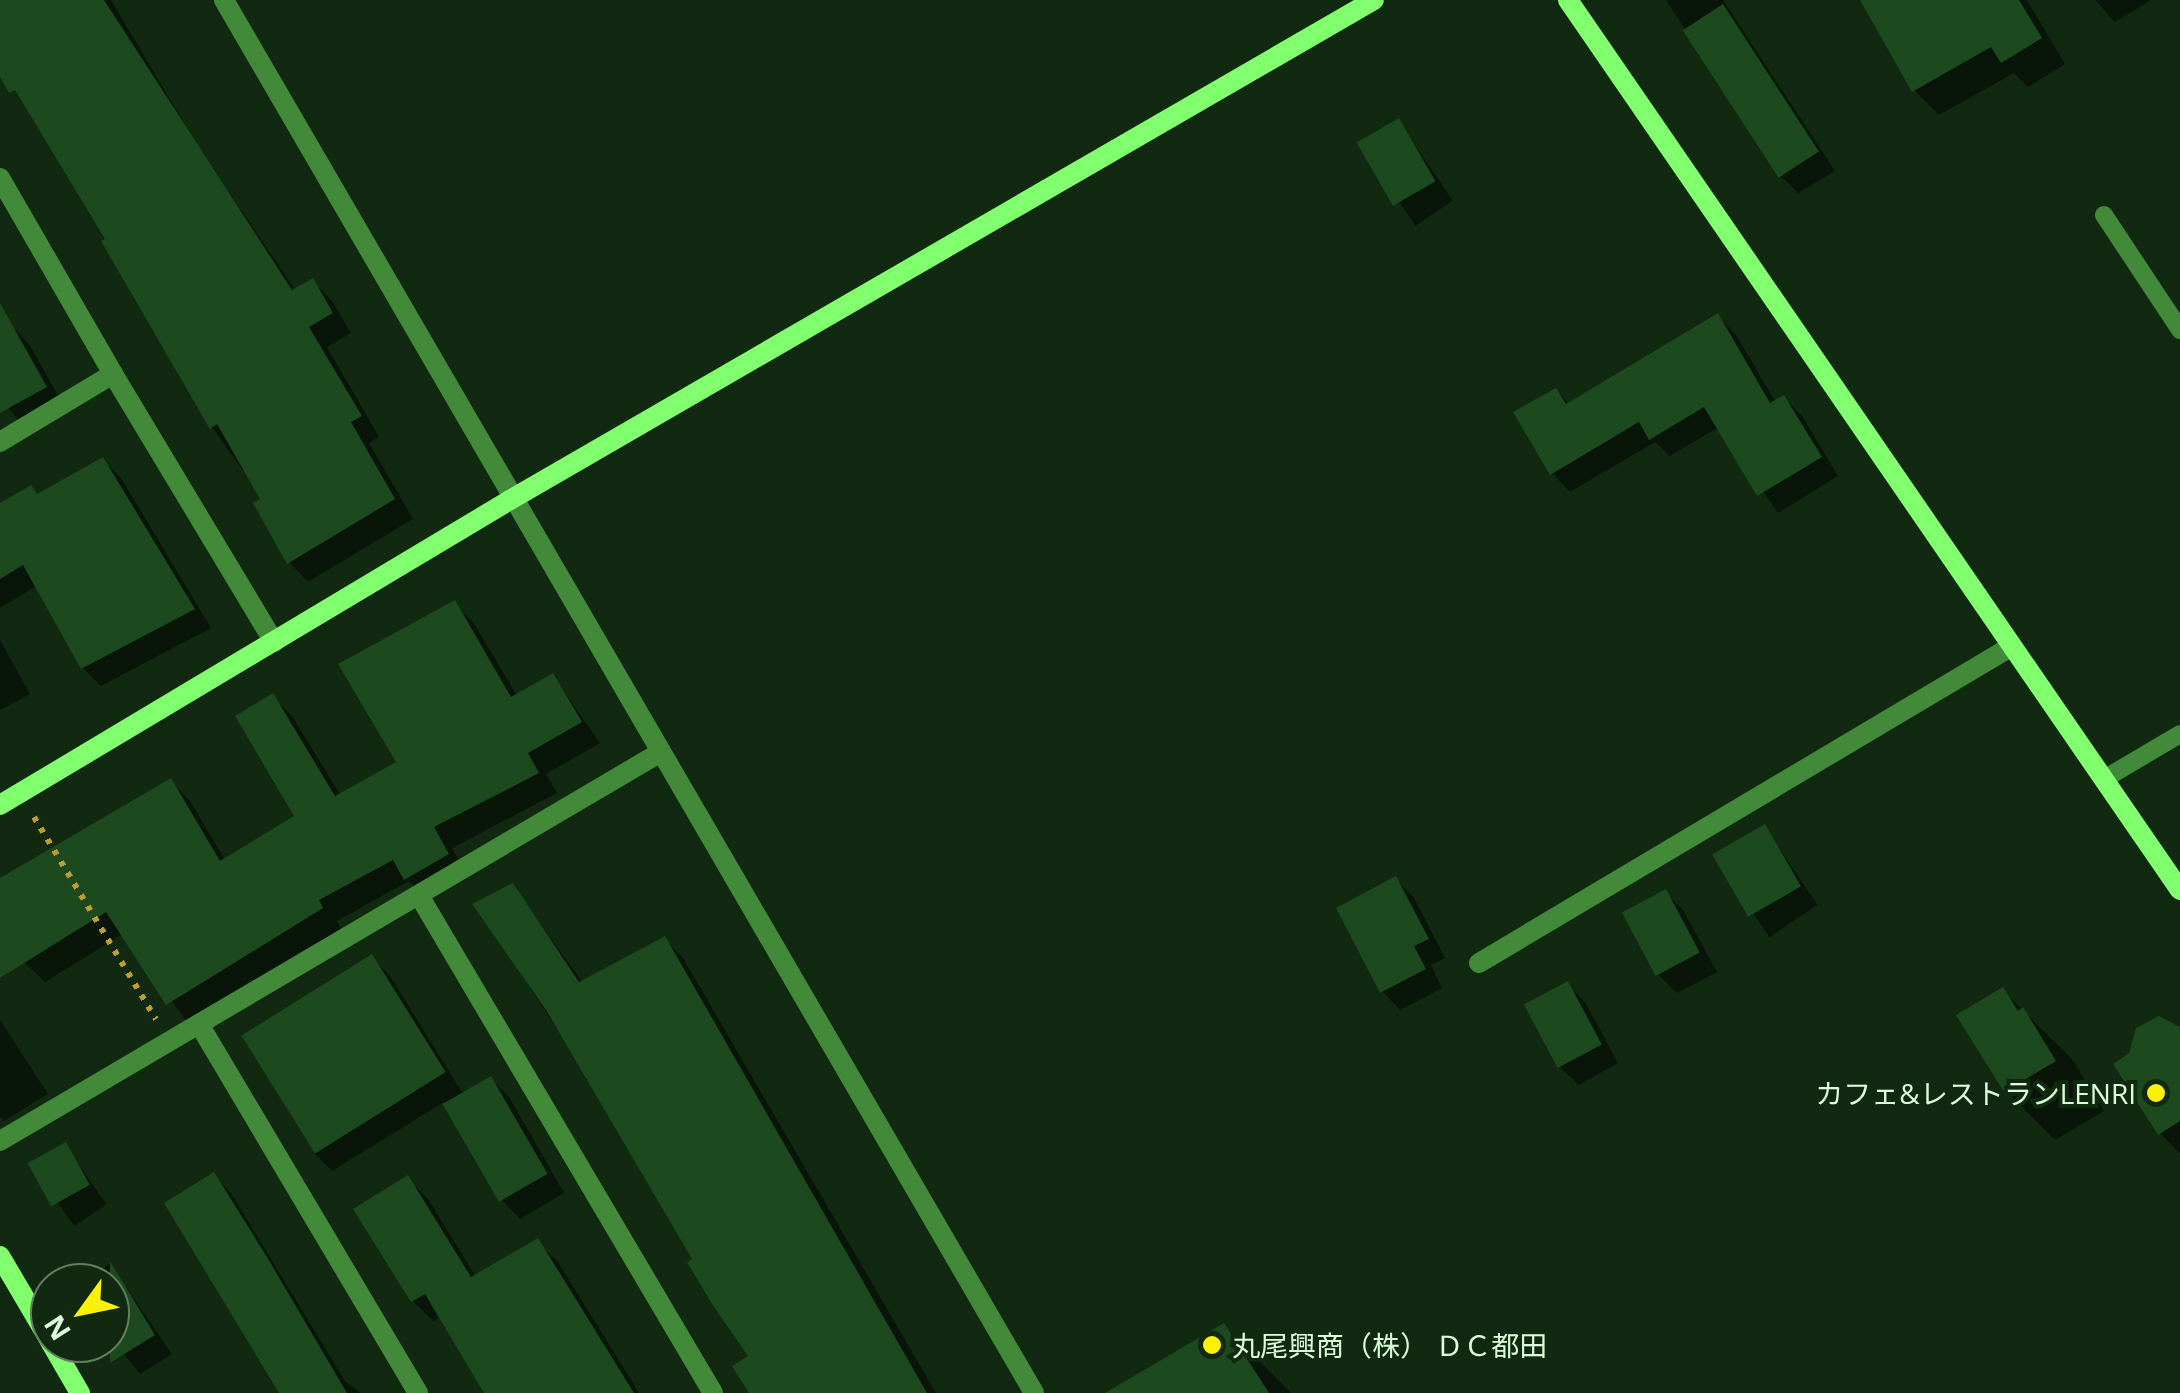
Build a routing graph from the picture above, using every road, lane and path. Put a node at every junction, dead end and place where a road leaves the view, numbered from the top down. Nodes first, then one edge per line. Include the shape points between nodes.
1 (224, 0) edge
2 (1374, 0) edge
3 (1568, 0) edge
4 (0, 178) edge
5 (2104, 215) dead end
6 (2180, 330) edge
7 (113, 374) junction
8 (0, 442) edge
9 (510, 500) junction
10 (274, 642) junction
11 (2012, 646) junction
12 (2180, 734) edge
13 (661, 752) junction
14 (2104, 779) junction
15 (0, 804) edge
16 (34, 817) dead end
17 (2180, 890) edge
18 (420, 897) junction
19 (1479, 962) dead end
20 (199, 1024) junction
21 (170, 1041) junction
22 (0, 1141) edge
23 (0, 1256) edge
24 (30, 1308) edge
25 (62, 1363) edge
26 (80, 1393) edge
27 (418, 1393) edge
28 (713, 1393) edge
29 (1034, 1393) edge

1 - 9 street
2 - 9 street
3 - 11 street
4 - 7 street
5 - 6 lane
7 - 8 street
7 - 10 street
9 - 10 street
9 - 13 street
10 - 15 street
11 - 14 street
11 - 19 street
12 - 14 lane
13 - 18 street
13 - 29 street
14 - 17 street
16 - 21 path
18 - 20 street
18 - 28 street
20 - 21 street
20 - 27 street
21 - 22 street
23 - 24 street
25 - 26 street

